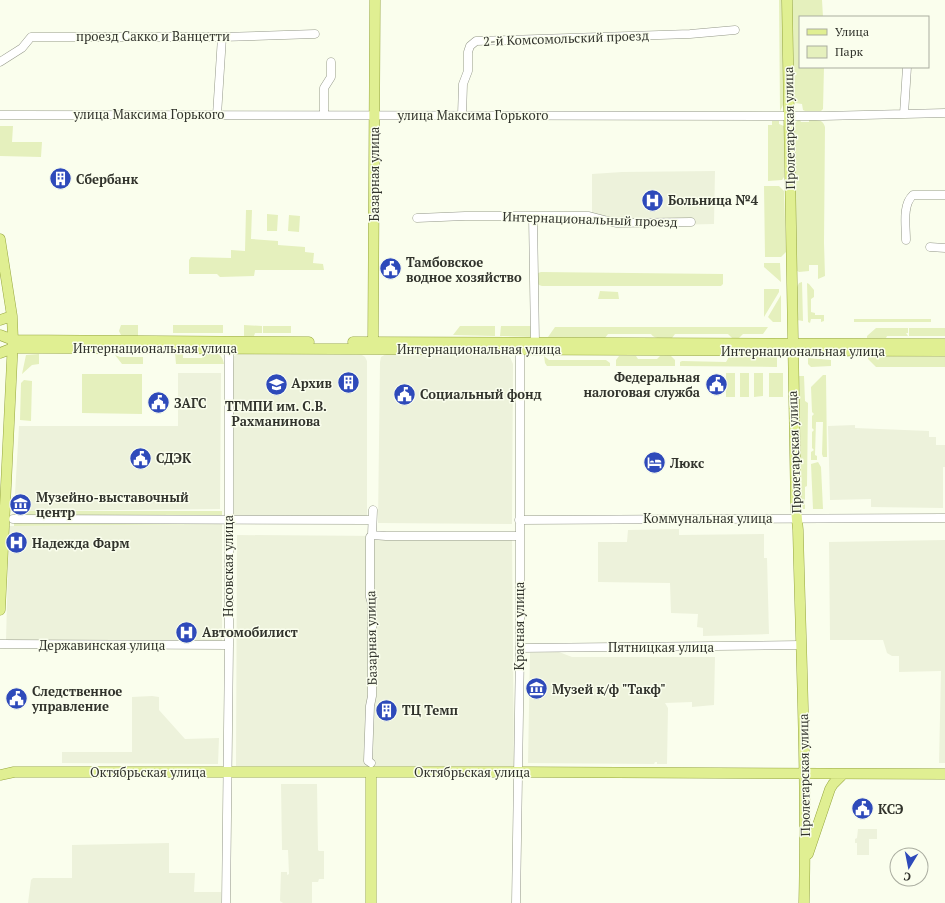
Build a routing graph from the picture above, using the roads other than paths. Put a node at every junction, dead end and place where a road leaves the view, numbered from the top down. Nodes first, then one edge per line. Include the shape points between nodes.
1 (375, 0) edge
2 (787, 0) edge
3 (735, 30) dead end
4 (315, 34) dead end
5 (222, 37) junction
6 (0, 62) edge
7 (331, 62) dead end
8 (907, 68) edge
9 (945, 113) edge
10 (904, 114) junction
11 (0, 115) edge
12 (217, 115) junction
13 (324, 115) junction
14 (373, 115) junction
15 (462, 115) junction
16 (788, 116) junction
17 (945, 195) edge
18 (533, 216) junction
19 (417, 218) dead end
20 (691, 222) dead end
21 (0, 239) edge
22 (906, 240) dead end
23 (930, 247) dead end
24 (945, 248) edge
25 (12, 316) junction
26 (0, 320) edge
27 (0, 335) edge
28 (535, 342) junction
29 (13, 344) junction
30 (229, 344) junction
31 (945, 344) edge
32 (373, 345) junction
33 (520, 346) junction
34 (792, 347) junction
35 (945, 351) edge
36 (0, 354) edge
37 (0, 386) edge
38 (11, 387) junction
39 (373, 510) dead end
40 (796, 518) junction
41 (945, 518) edge
42 (13, 519) dead end
43 (228, 519) junction
44 (372, 520) junction
45 (519, 520) junction
46 (372, 535) junction
47 (519, 536) junction
48 (0, 610) edge
49 (0, 644) edge
50 (229, 645) junction
51 (801, 646) junction
52 (520, 648) junction
53 (371, 768) junction
54 (519, 772) junction
55 (227, 773) junction
56 (804, 774) junction
57 (843, 774) junction
58 (945, 774) edge
59 (0, 775) edge
60 (805, 862) junction
61 (226, 903) edge
62 (371, 903) edge
63 (516, 903) edge
64 (804, 903) edge

1 - 14 main road, Базарная улица
2 - 16 main road, Пролетарская улица
3 - 15 street, 2-й Комсомольский проезд via 690,34 476,41 468,52
4 - 5 street, проезд Сакко и Ванцетти
5 - 6 street, проезд Сакко и Ванцетти via 31,37 22,48
5 - 12 street
7 - 13 street via 331,77 324,88
8 - 10 street
9 - 10 street, улица Максима Горького
10 - 16 street, улица Максима Горького
11 - 12 street, улица Максима Горького
12 - 13 street, улица Максима Горького
13 - 14 street, улица Максима Горького
14 - 15 street, улица Максима Горького
14 - 32 main road, Базарная улица
15 - 16 street, улица Максима Горького
16 - 34 main road, Пролетарская улица
17 - 22 street via 914,195 910,198 907,206
18 - 19 street, Интернациональный проезд
18 - 20 street, Интернациональный проезд via 589,216 616,223
18 - 28 street
21 - 25 main road
23 - 24 street
25 - 26 main road
25 - 29 main road
27 - 29 main road, Интернациональная улица
28 - 33 main road, Интернациональная улица
28 - 34 main road, Интернациональная улица
29 - 30 main road, Интернациональная улица
29 - 36 main road, Интернациональная улица
29 - 38 main road
30 - 32 main road, Интернациональная улица
30 - 43 street, Носовская улица
31 - 34 main road, Интернациональная улица
32 - 33 main road, Интернациональная улица
33 - 34 main road, Интернациональная улица
33 - 45 street, Красная улица
34 - 35 main road, Интернациональная улица
34 - 40 main road, Пролетарская улица
37 - 38 main road
38 - 48 main road
39 - 44 street, Базарная улица
40 - 41 street, Коммунальная улица
40 - 45 street, Коммунальная улица
40 - 51 main road, Пролетарская улица
42 - 43 street
43 - 44 street
43 - 50 street, Носовская улица
44 - 46 street, Базарная улица
45 - 47 street, Красная улица
46 - 47 street
46 - 53 street, Базарная улица via 372,696 368,761
47 - 52 street, Красная улица
49 - 50 street, Державинская улица
50 - 55 street, Носовская улица
51 - 52 street, Пятницкая улица
51 - 56 main road, Пролетарская улица
52 - 54 street, Красная улица
53 - 54 main road, Октябрьская улица
53 - 55 main road, Октябрьская улица
53 - 62 main road, Базарная улица
54 - 56 main road, Октябрьская улица
54 - 63 street, Красная улица
55 - 59 main road, Октябрьская улица via 14,772
55 - 61 street, Носовская улица
56 - 57 main road, Октябрьская улица
56 - 60 main road, Пролетарская улица
57 - 58 main road, Октябрьская улица
57 - 60 main road via 832,784
60 - 64 main road, Пролетарская улица

